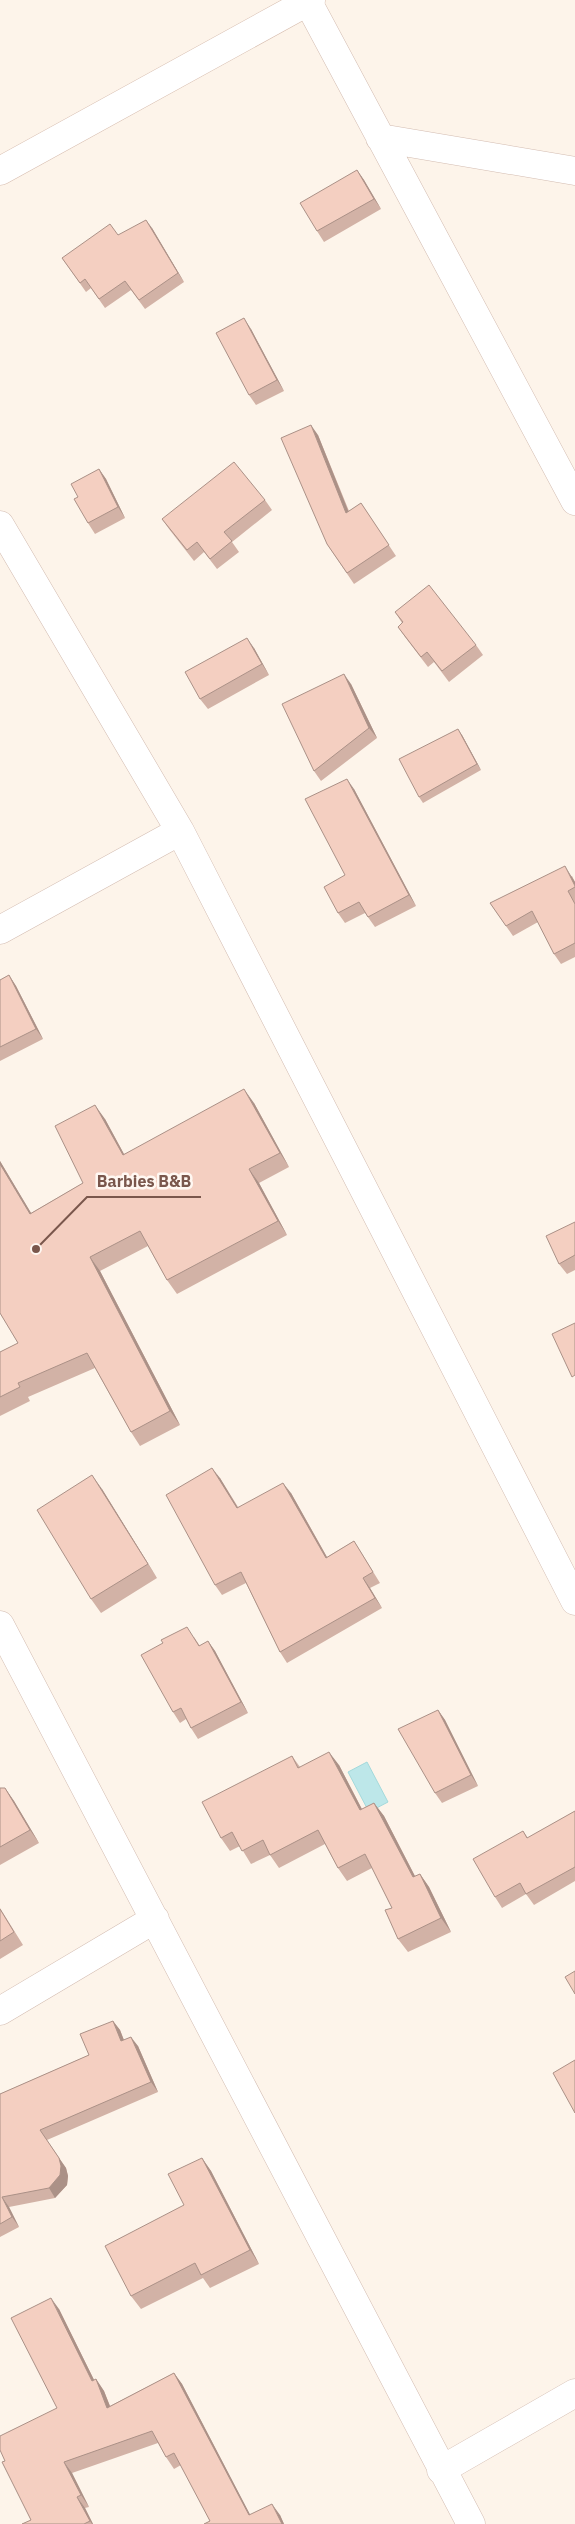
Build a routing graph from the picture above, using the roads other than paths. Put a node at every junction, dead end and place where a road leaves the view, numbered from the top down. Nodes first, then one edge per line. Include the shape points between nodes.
1 (310, 1) edge
2 (380, 138) junction
3 (0, 171) edge
4 (575, 171) edge
5 (575, 501) edge
6 (0, 525) edge
7 (180, 831) junction
8 (0, 930) edge
9 (575, 1601) edge
10 (0, 1625) edge
11 (155, 1919) junction
12 (0, 2012) edge
13 (575, 2393) edge
14 (441, 2470) junction
15 (470, 2524) edge

1 - 2 street
1 - 3 street
2 - 4 street
2 - 5 street
6 - 7 street
7 - 8 street
7 - 9 street
10 - 11 street
11 - 12 street
11 - 14 street
13 - 14 street
14 - 15 street

